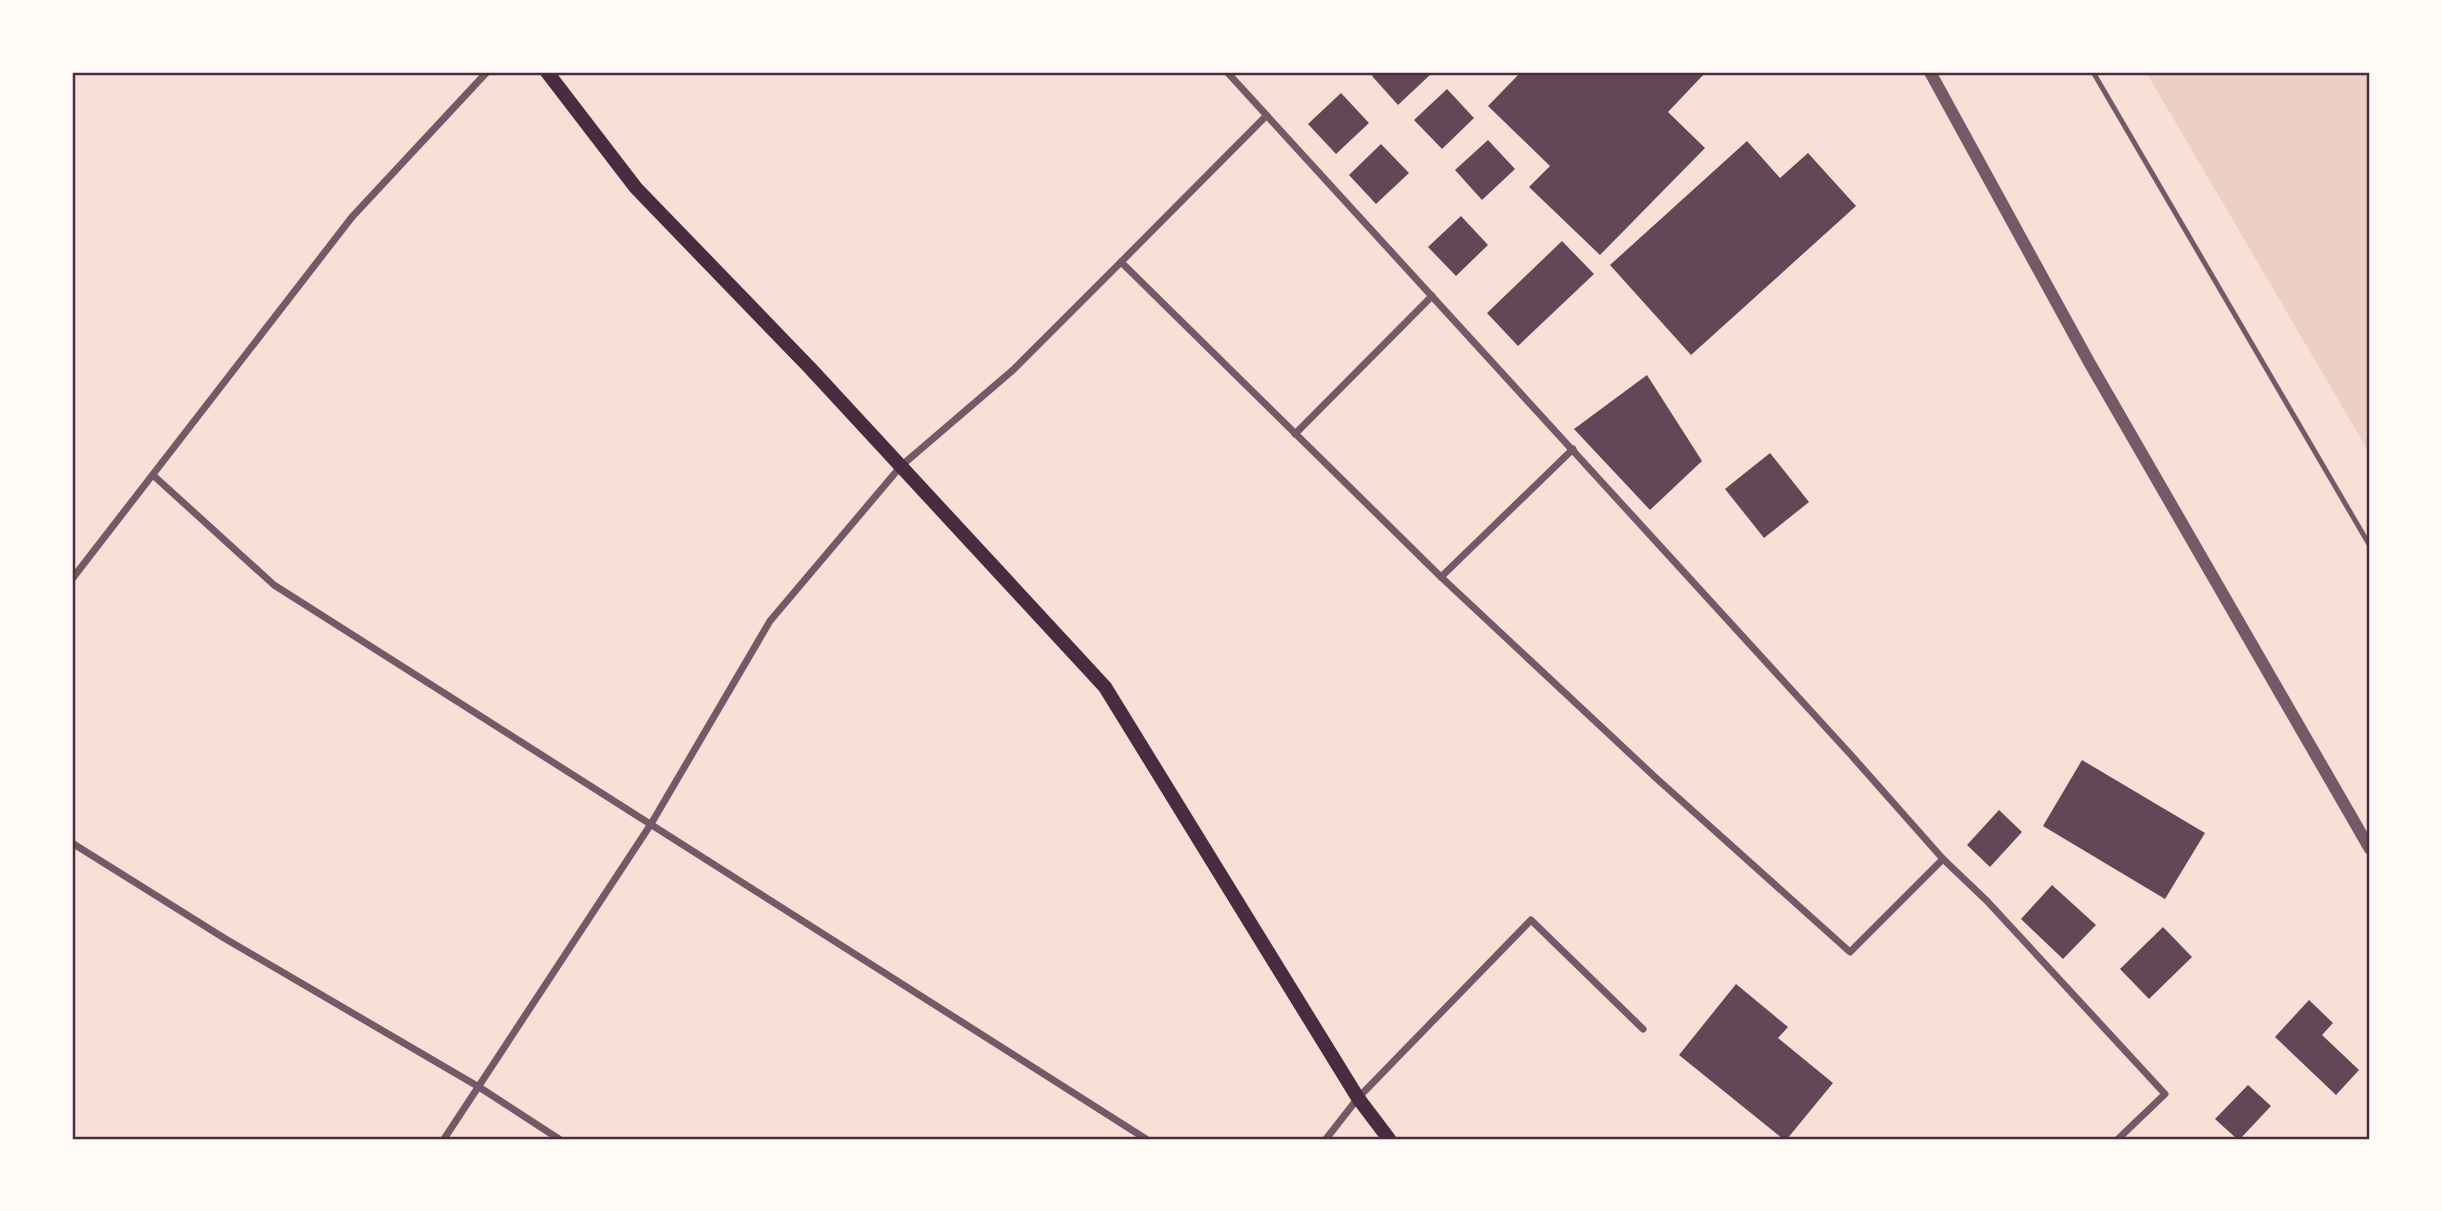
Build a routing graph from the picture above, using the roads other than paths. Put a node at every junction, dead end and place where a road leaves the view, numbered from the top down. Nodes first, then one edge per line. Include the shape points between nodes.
1 (487, 72) edge
2 (547, 72) edge
3 (1227, 72) edge
4 (1930, 72) edge
5 (2093, 72) edge
6 (1266, 116) junction
7 (1121, 262) junction
8 (1432, 296) junction
9 (1295, 434) junction
10 (1573, 449) junction
11 (901, 466) junction
12 (154, 476) junction
13 (2370, 546) edge
14 (1441, 578) junction
15 (72, 579) edge
16 (651, 824) junction
17 (72, 843) edge
18 (2370, 849) edge
19 (1943, 859) junction
20 (1643, 1029) dead end
21 (479, 1087) junction
22 (1358, 1098) junction
23 (444, 1139) edge
24 (559, 1139) edge
25 (1146, 1139) edge
26 (1326, 1139) edge
27 (1389, 1139) edge
28 (2118, 1139) edge

1 - 12 street via 352,218
2 - 11 main road via 636,188
3 - 6 street
4 - 18 street via 2089,362
5 - 13 lane
6 - 7 street
6 - 8 street
7 - 9 street
7 - 11 street via 1013,370
8 - 9 street
8 - 10 street
9 - 14 street
10 - 14 street
10 - 19 street
11 - 16 street via 770,621
11 - 22 main road via 1105,687
12 - 15 street
12 - 16 street via 274,585
14 - 19 street via 1850,952
16 - 21 street
16 - 25 street
17 - 21 street
19 - 28 street via 2165,1094
20 - 22 street via 1531,920
21 - 23 street
21 - 24 street
22 - 26 street
22 - 27 main road

